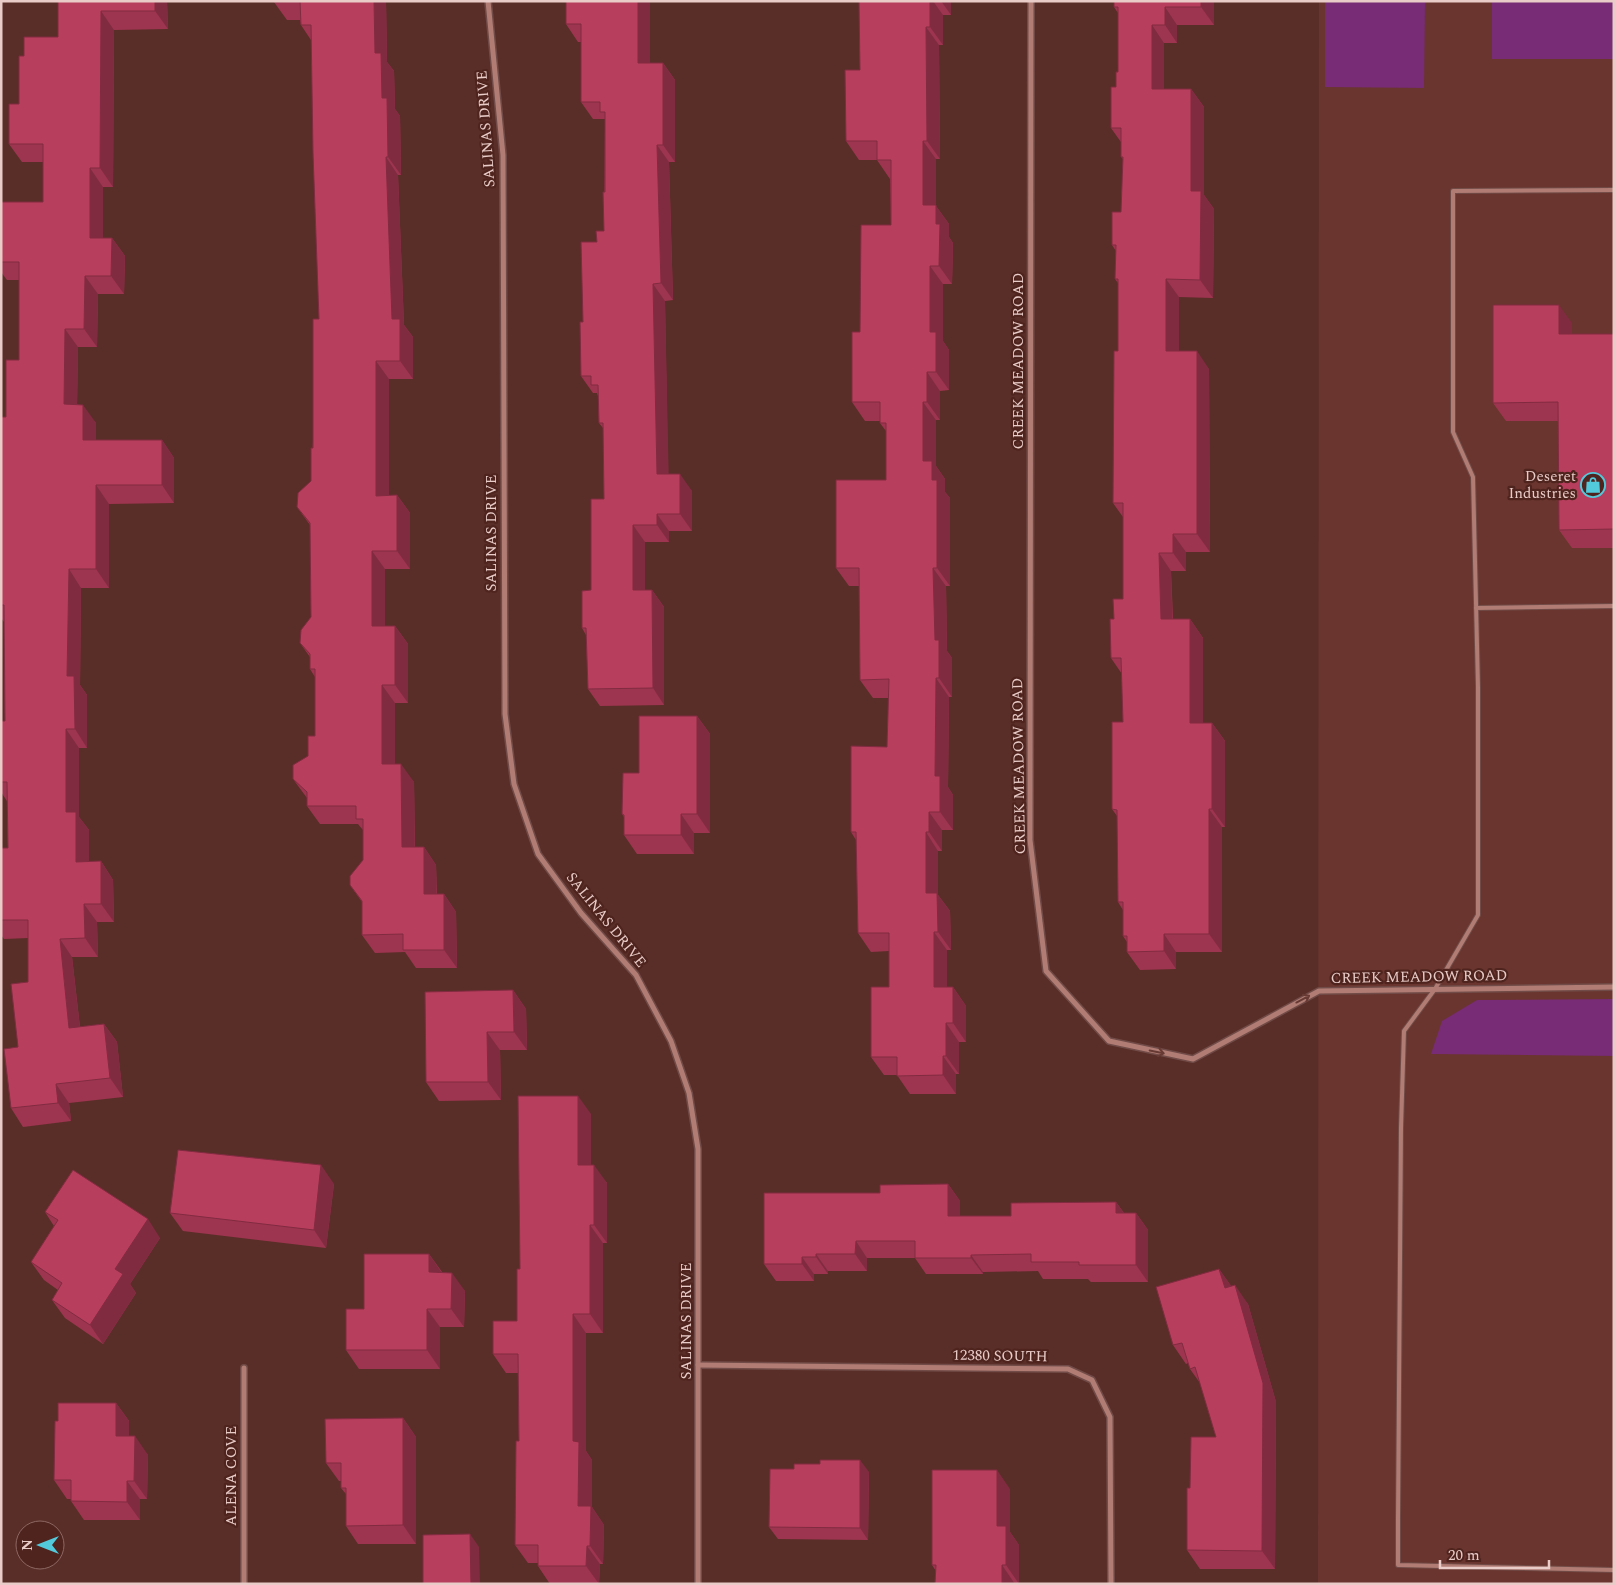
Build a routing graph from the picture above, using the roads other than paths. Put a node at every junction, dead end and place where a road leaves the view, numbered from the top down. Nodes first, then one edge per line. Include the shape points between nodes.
1 (488, 1) edge
2 (1031, 1) edge
3 (1614, 190) edge
4 (1614, 606) edge
5 (1476, 608) junction
6 (1614, 987) edge
7 (1435, 989) junction
8 (698, 1365) junction
9 (244, 1368) dead end
10 (1614, 1570) edge
11 (244, 1584) edge
12 (698, 1584) edge
13 (1111, 1584) edge

1 - 8 street, SALINAS DRIVE via 503,155 504,714 514,784 538,854 581,913 636,975 670,1041 689,1094 698,1149
2 -> 7 street, CREEK MEADOW ROAD via 1030,840 1046,971 1109,1041 1193,1059 1319,991
3 - 5 lane via 1453,191 1453,432 1473,477
4 - 5 lane
5 - 7 lane via 1478,915
6 - 7 street, CREEK MEADOW ROAD
7 - 10 lane via 1404,1031 1398,1565
8 - 12 street, SALINAS DRIVE
8 - 13 street, 12380 SOUTH via 1068,1369 1092,1380 1110,1417
9 - 11 street, ALENA COVE

